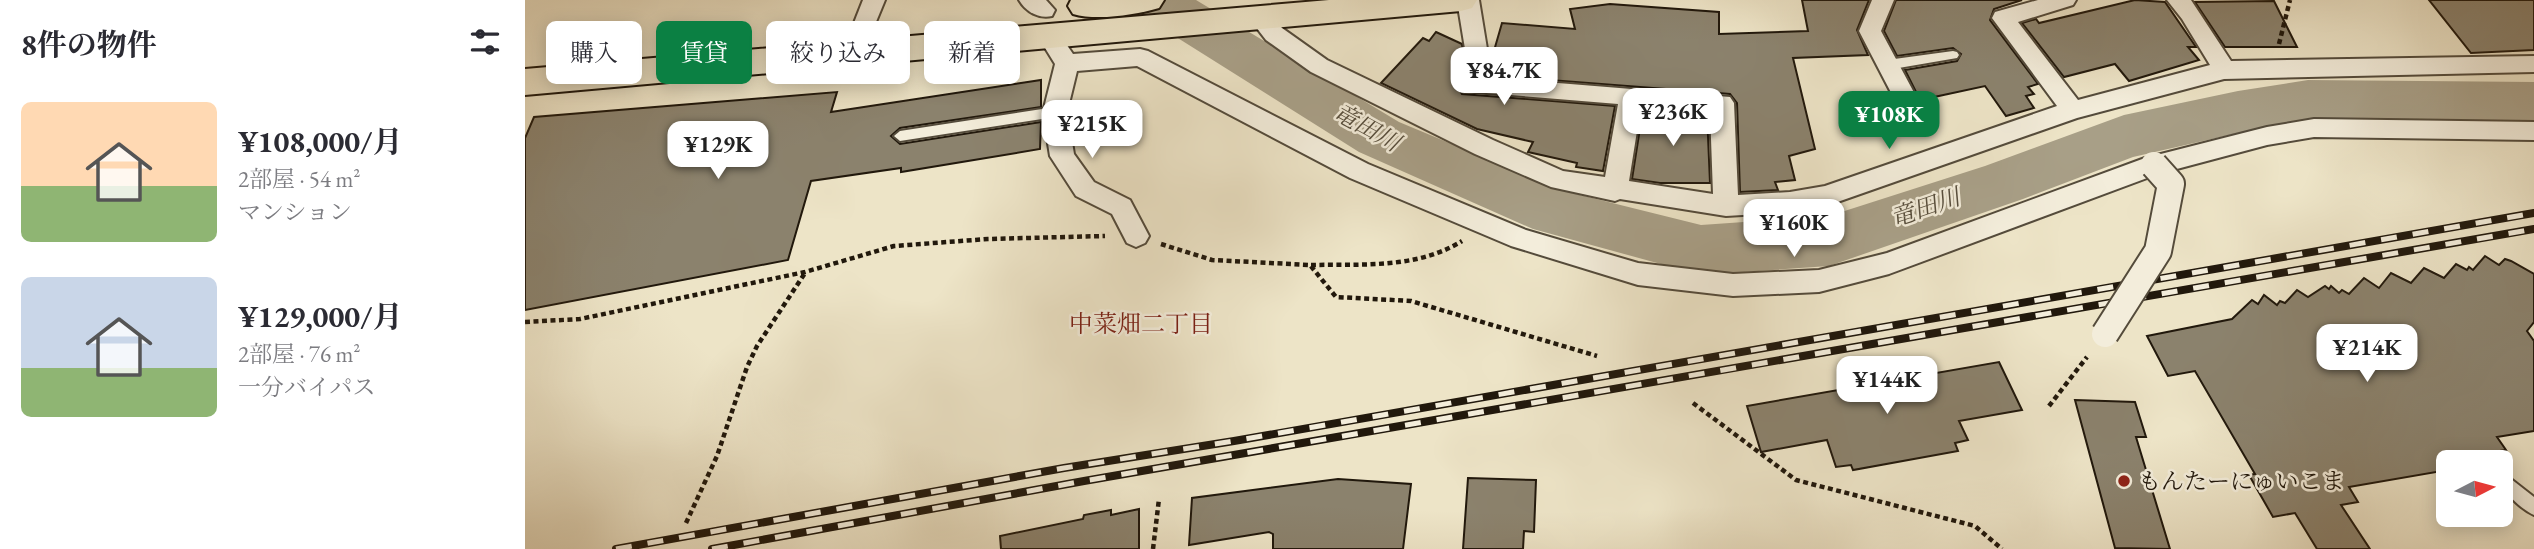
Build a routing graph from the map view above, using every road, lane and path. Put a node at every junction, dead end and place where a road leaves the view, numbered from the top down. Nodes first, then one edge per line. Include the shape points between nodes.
1 (1148, 0) edge
2 (1461, 0) edge
3 (1468, 0) edge
4 (1884, 0) edge
5 (2065, 0) edge
6 (2178, 0) edge
7 (2290, 0) edge
8 (1425, 2) edge
9 (868, 14) edge
10 (1041, 15) edge
11 (1260, 18) junction
12 (1953, 55) dead end
13 (525, 60) edge
14 (1067, 63) junction
15 (2534, 64) edge
16 (1887, 65) junction
17 (2271, 68) junction
18 (2224, 70) junction
19 (525, 82) edge
20 (1632, 97) junction
21 (1906, 100) dead end
22 (2073, 110) junction
23 (1055, 112) junction
24 (2534, 131) edge
25 (900, 136) dead end
26 (2154, 165) junction
27 (1615, 191) junction
28 (1726, 206) junction
29 (1478, 221) junction
30 (1136, 236) junction
31 (1310, 265) junction
32 (805, 272) junction
33 (525, 323) edge
34 (2105, 334) joint
35 (1597, 356) dead end
36 (1693, 402) dead end
37 (2049, 406) dead end
38 (2513, 488) edge
39 (1159, 499) dead end
40 (2534, 507) edge
41 (686, 523) dead end
42 (1153, 549) edge
43 (2003, 549) edge

1 - 10 highway
2 - 8 highway
3 - 20 street via 1478,61 1471,85
4 - 16 street via 1870,31
5 - 22 street via 2003,18
6 - 18 street
7 - 17 path
8 - 11 highway
9 - 10 highway
9 - 13 highway
10 - 11 highway
10 - 14 street
10 - 19 highway
11 - 27 street via 1274,34 1319,66 1393,104 1560,180
12 - 16 lane
14 - 23 street
14 - 29 street via 1140,57 1359,170
15 - 17 street
16 - 21 street
17 - 18 street
18 - 22 street
20 - 27 street
20 - 28 street via 1723,103
22 - 28 street via 1826,196
23 - 25 lane
23 - 30 street via 1062,156 1085,189 1121,208
24 - 26 street via 2314,128
26 - 29 street via 1889,263 1819,281 1733,285 1638,274 1520,239
26 - 34 street, bridge via 2171,184 2158,251
27 - 28 street
29 - 31 path via 1451,250 1409,261
30 - 31 path via 1212,260
30 - 32 path via 894,246
31 - 35 path via 1336,297 1411,301
32 - 33 path via 580,319
32 - 41 path via 747,367 717,456
34 - 37 path
36 - 43 path via 1796,480 1975,526
38 - 40 lane
39 - 42 path

